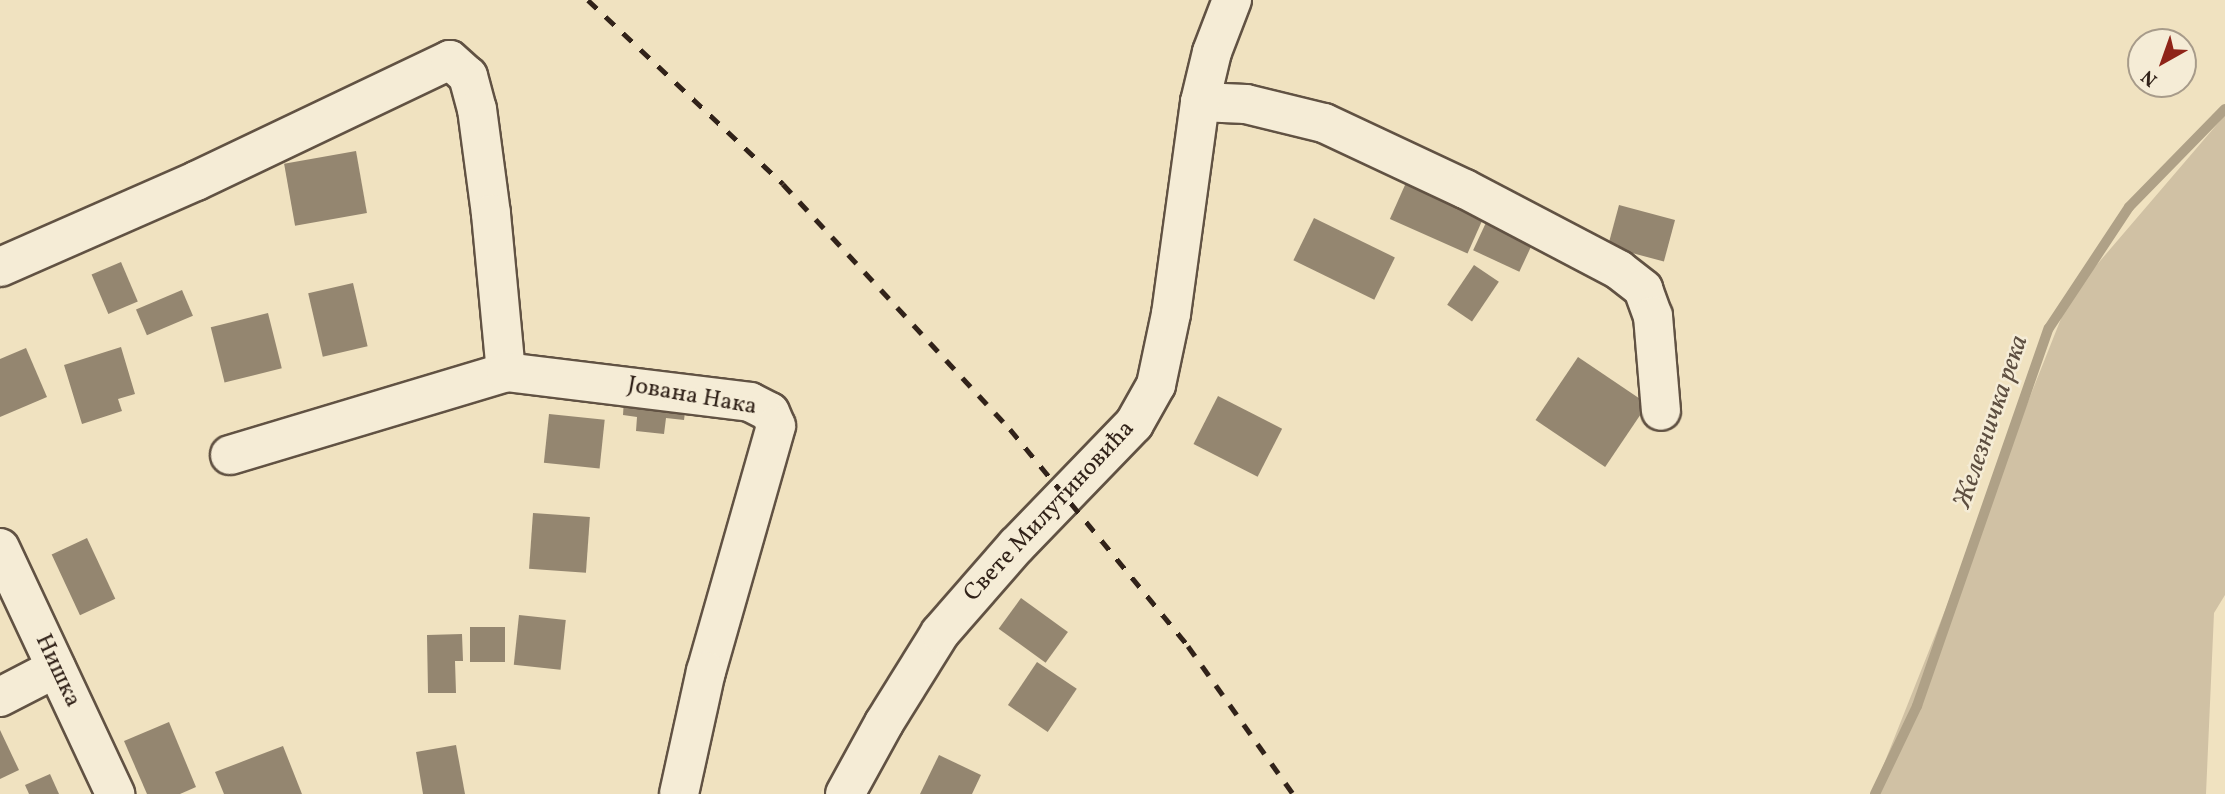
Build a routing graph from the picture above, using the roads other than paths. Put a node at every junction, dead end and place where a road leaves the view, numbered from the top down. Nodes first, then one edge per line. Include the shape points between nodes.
1 (1232, 0) edge
2 (1200, 102) junction
3 (0, 267) edge
4 (506, 372) junction
5 (1661, 411) dead end
6 (230, 455) dead end
7 (0, 548) edge
8 (56, 668) junction
9 (0, 697) edge
10 (115, 794) edge
11 (679, 794) edge
12 (845, 794) edge

1 - 2 street, Свете Милутиновића via 1212,52
2 - 5 street via 1246,104 1324,123 1465,189 1619,270 1643,289 1653,316
2 - 12 street, Свете Милутиновића via 1171,314 1156,385 1134,424 940,633
3 - 4 street via 450,61 468,76 477,109
4 - 6 street, Јована Нака
4 - 11 street, Јована Нака via 750,402 770,412 774,420 767,461 706,671
7 - 8 street, Нишка
8 - 9 street
8 - 10 street, Нишка

